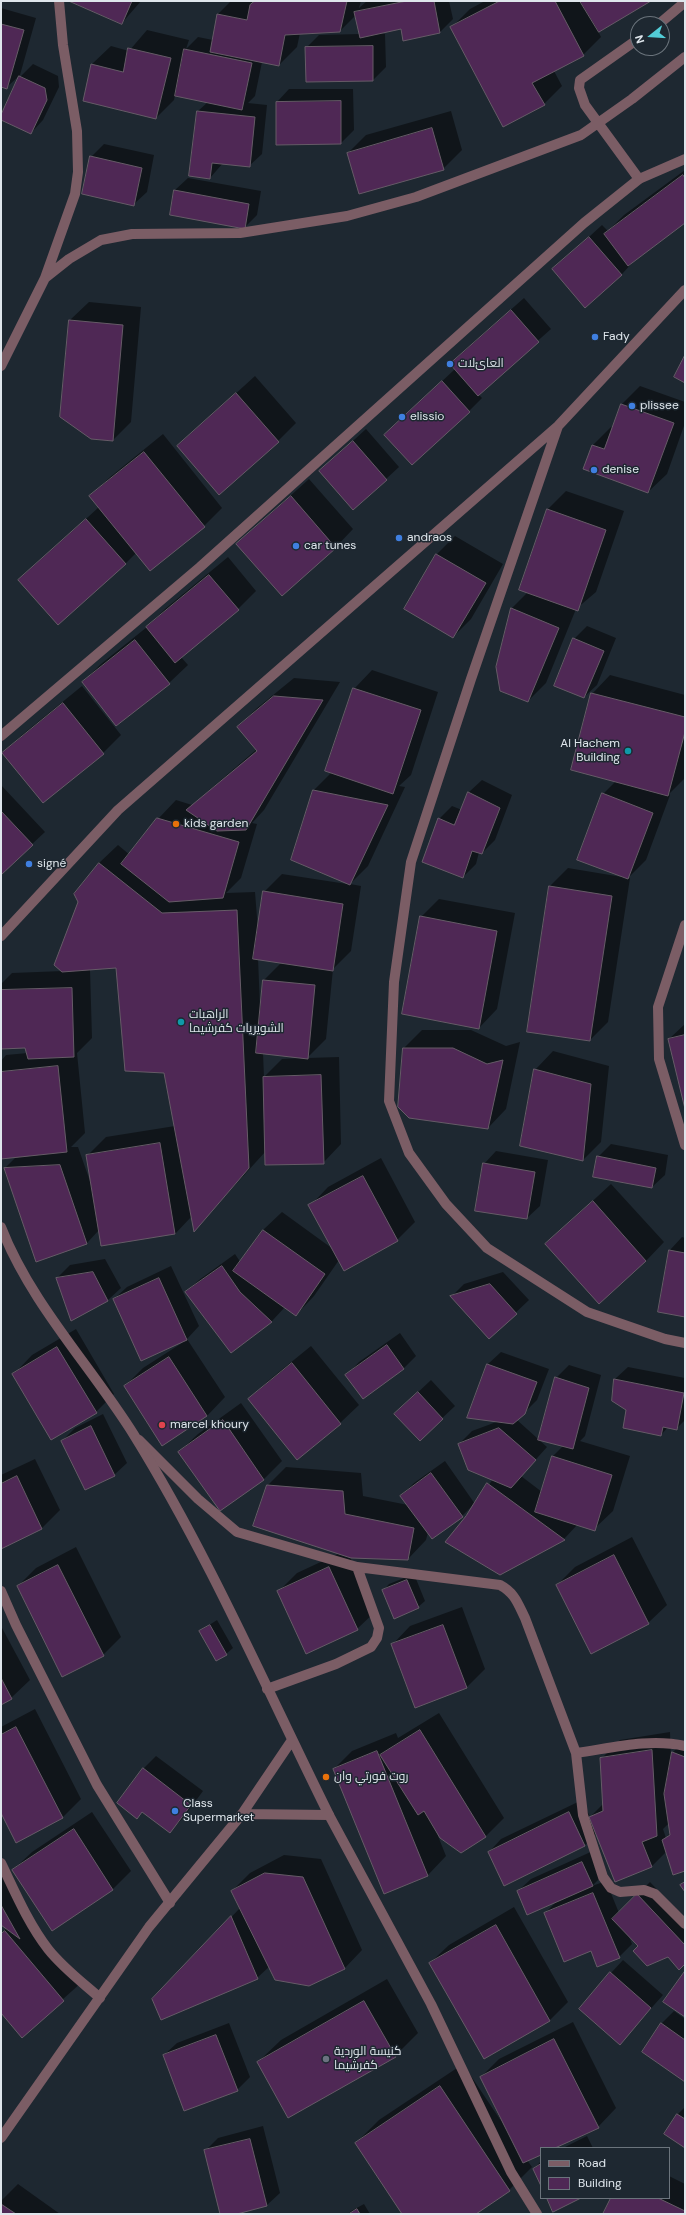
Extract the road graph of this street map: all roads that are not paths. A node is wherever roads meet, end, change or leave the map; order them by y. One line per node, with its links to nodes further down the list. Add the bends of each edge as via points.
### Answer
1 (59, 1): 8 (street, via 63,45 77,131 78,172 70,213)
2 (685, 2): 3 (street)
3 (668, 16)
4 (630, 45): 7 (street, via 580,80 579,88 585,105)
5 (685, 57): 8 (street, via 581,135 416,196 347,216 240,233 132,234 101,240 69,259)
6 (685, 159): 7 (street)
7 (639, 179): 12 (street, via 584,223 467,326 200,567)
8 (45, 278): 10 (street)
9 (685, 290): 11 (street)
10 (1, 366)
11 (558, 426): 14 (street, via 118,810); 18 (street, via 478,657 411,862 394,982 389,1101 409,1153 446,1204 487,1248 587,1312 664,1339)
12 (1, 736)
13 (685, 925): 15 (street, via 658,1007 659,1059)
14 (1, 936)
15 (685, 1145)
16 (1, 1227): 17 (street)
17 (4, 1242): 19 (street, via 22,1273)
18 (685, 1343)
19 (134, 1435): 20 (street, via 198,1499 237,1532); 22 (street, via 206,1561)
20 (357, 1567): 22 (street, via 379,1628 372,1646 336,1664); 25 (street, via 500,1586 509,1590 516,1598 525,1618)
21 (1, 1591): 29 (street, via 23,1640 97,1785)
22 (267, 1689): 23 (street)
23 (292, 1740): 26 (street); 27 (street)
24 (685, 1746): 25 (street, via 667,1742 644,1743)
25 (576, 1753): 30 (street, via 583,1815 603,1877 611,1888 620,1892 644,1890 655,1894)
26 (242, 1814): 27 (street); 29 (street)
27 (329, 1815): 33 (street, via 431,2004 511,2172)
28 (1, 1863): 31 (street, via 27,1918 48,1949)
29 (170, 1903): 31 (street, via 149,1927)
30 (685, 1924)
31 (100, 1998): 32 (street)
32 (1, 2138)
33 (537, 2214)

